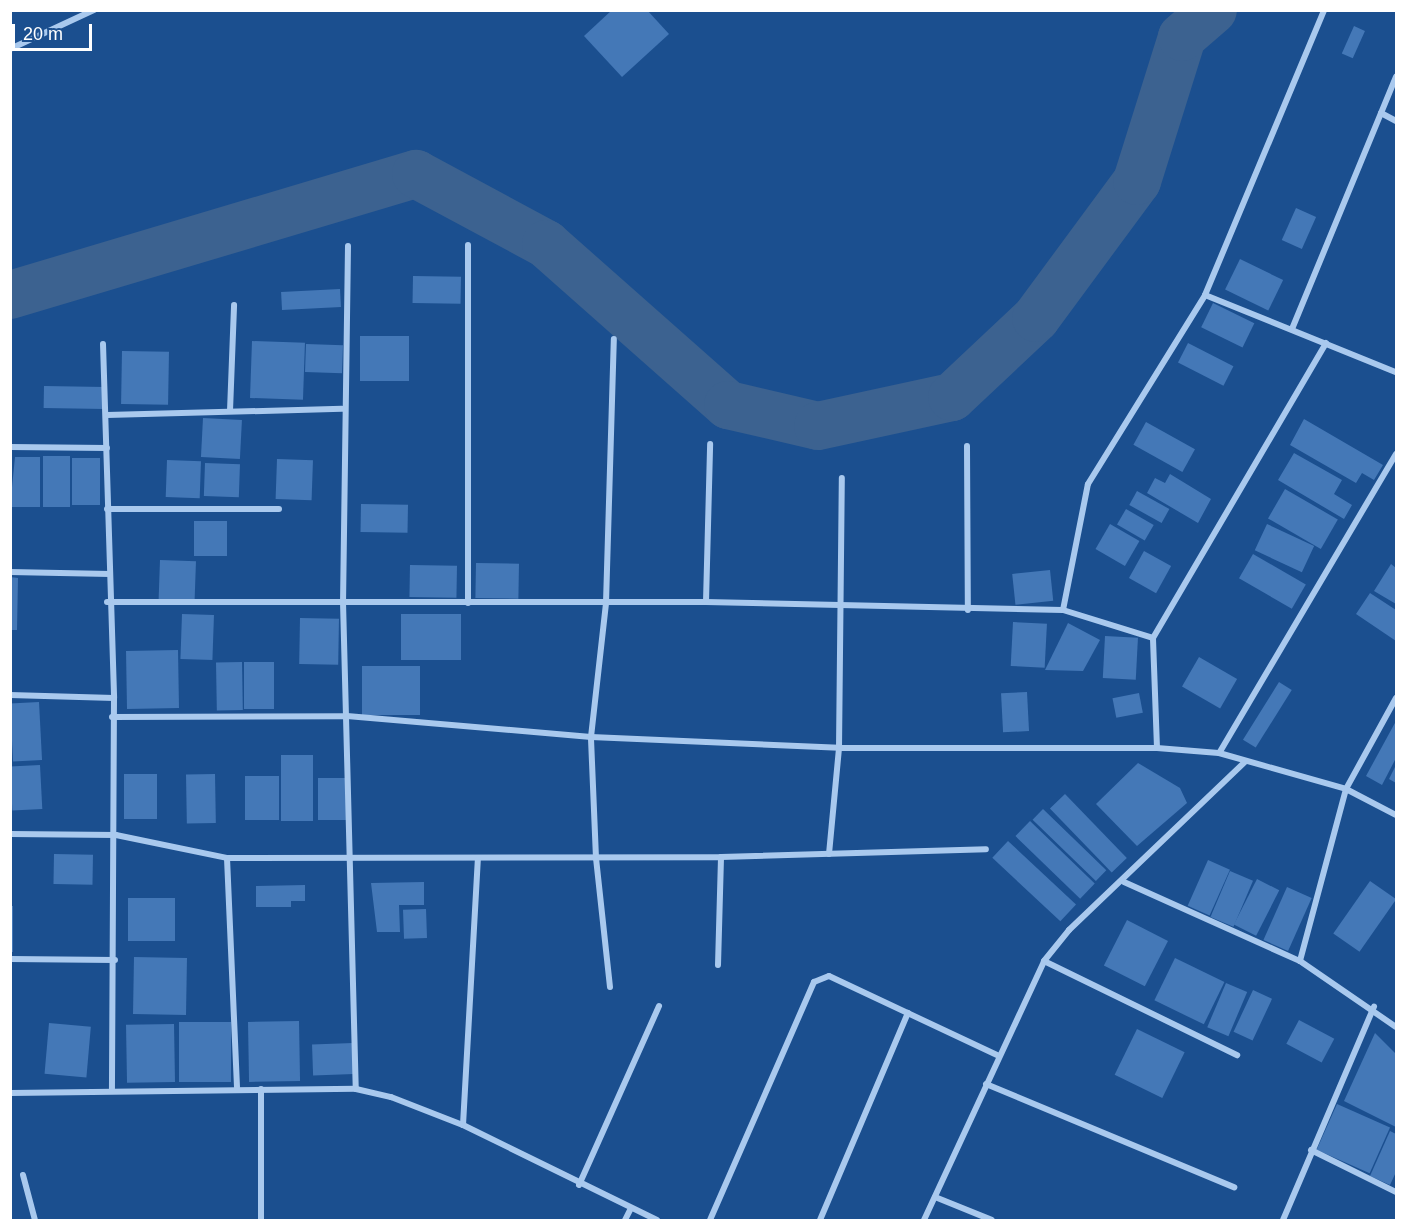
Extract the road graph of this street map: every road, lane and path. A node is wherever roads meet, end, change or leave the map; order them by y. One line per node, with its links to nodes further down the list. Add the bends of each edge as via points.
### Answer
1 (94, 10): 3 (street)
2 (1324, 10): 9 (street)
3 (10, 49)
4 (1396, 76): 5 (street)
5 (1381, 113): 6 (street); 11 (street)
6 (1396, 120)
7 (468, 244): 32 (street)
8 (348, 246): 16 (street)
9 (1206, 294): 11 (street); 36 (street, via 1088,484)
10 (234, 305): 17 (street)
11 (1292, 328): 13 (street)
12 (614, 339): 33 (street)
13 (1326, 343): 15 (street); 37 (street)
14 (103, 344): 18 (street)
15 (1396, 372)
16 (342, 409): 17 (street); 30 (street)
17 (230, 411): 18 (street)
18 (107, 415): 22 (street)
19 (710, 444): 31 (street)
20 (967, 446): 35 (street)
21 (10, 447): 22 (street)
22 (106, 448): 25 (street)
23 (1396, 454): 46 (street)
24 (842, 478): 34 (street)
25 (107, 509): 26 (street); 28 (street)
26 (279, 509)
27 (10, 572): 28 (street)
28 (110, 574): 29 (street)
29 (107, 602): 30 (street); 39 (street)
30 (343, 602): 32 (street); 41 (street)
31 (706, 602): 33 (street); 34 (street)
32 (468, 603): 33 (street)
33 (606, 603): 43 (street)
34 (841, 608): 35 (street); 44 (street)
35 (968, 610): 36 (street)
36 (1063, 610): 37 (street)
37 (1154, 638): 45 (street)
38 (10, 695): 39 (street)
39 (114, 698): 42 (street)
40 (1396, 698): 48 (street)
41 (347, 716): 42 (street); 43 (street); 57 (street)
42 (112, 717): 51 (street)
43 (591, 737): 44 (street); 56 (street)
44 (839, 748): 45 (street); 53 (street)
45 (1157, 748): 46 (street)
46 (1219, 753): 47 (street)
47 (1245, 762): 48 (street); 59 (street)
48 (1346, 789): 49 (street); 63 (street)
49 (1396, 815)
50 (10, 834): 51 (street)
51 (116, 835): 55 (street); 61 (street)
52 (987, 849): 53 (street)
53 (829, 854): 54 (street)
54 (721, 857): 56 (street); 64 (street)
55 (227, 858): 57 (street); 73 (street)
56 (596, 858): 58 (street); 65 (street)
57 (354, 860): 58 (street); 76 (street)
58 (478, 860): 78 (street)
59 (1125, 882): 62 (street, via 1069,930); 63 (street)
60 (10, 959): 61 (street)
61 (115, 960): 74 (street)
62 (1044, 961): 70 (street); 71 (street)
63 (1300, 962): 67 (street)
64 (718, 965)
65 (610, 987)
66 (659, 1006): 81 (street)
67 (1374, 1007): 69 (street); 79 (street)
68 (908, 1013): 71 (street); 90 (street, via 829,976 813,982); 91 (street)
69 (1396, 1027)
70 (1237, 1055)
71 (999, 1056): 72 (street)
72 (986, 1084): 82 (street); 84 (street)
73 (237, 1087): 74 (street); 75 (street)
74 (112, 1089): 77 (street)
75 (261, 1089): 76 (street); 87 (street)
76 (356, 1089): 78 (street, via 391,1097)
77 (10, 1093)
78 (463, 1125): 81 (street)
79 (1311, 1150): 83 (street); 94 (street)
80 (23, 1175): 86 (street)
81 (579, 1185): 85 (street)
82 (1234, 1186)
83 (1396, 1192)
84 (934, 1197): 92 (street); 93 (street)
85 (630, 1210): 88 (street); 89 (street)
86 (35, 1221)
87 (261, 1221)
88 (625, 1221)
89 (657, 1221)
90 (710, 1221)
91 (820, 1221)
92 (924, 1221)
93 (992, 1221)
94 (1283, 1221)

